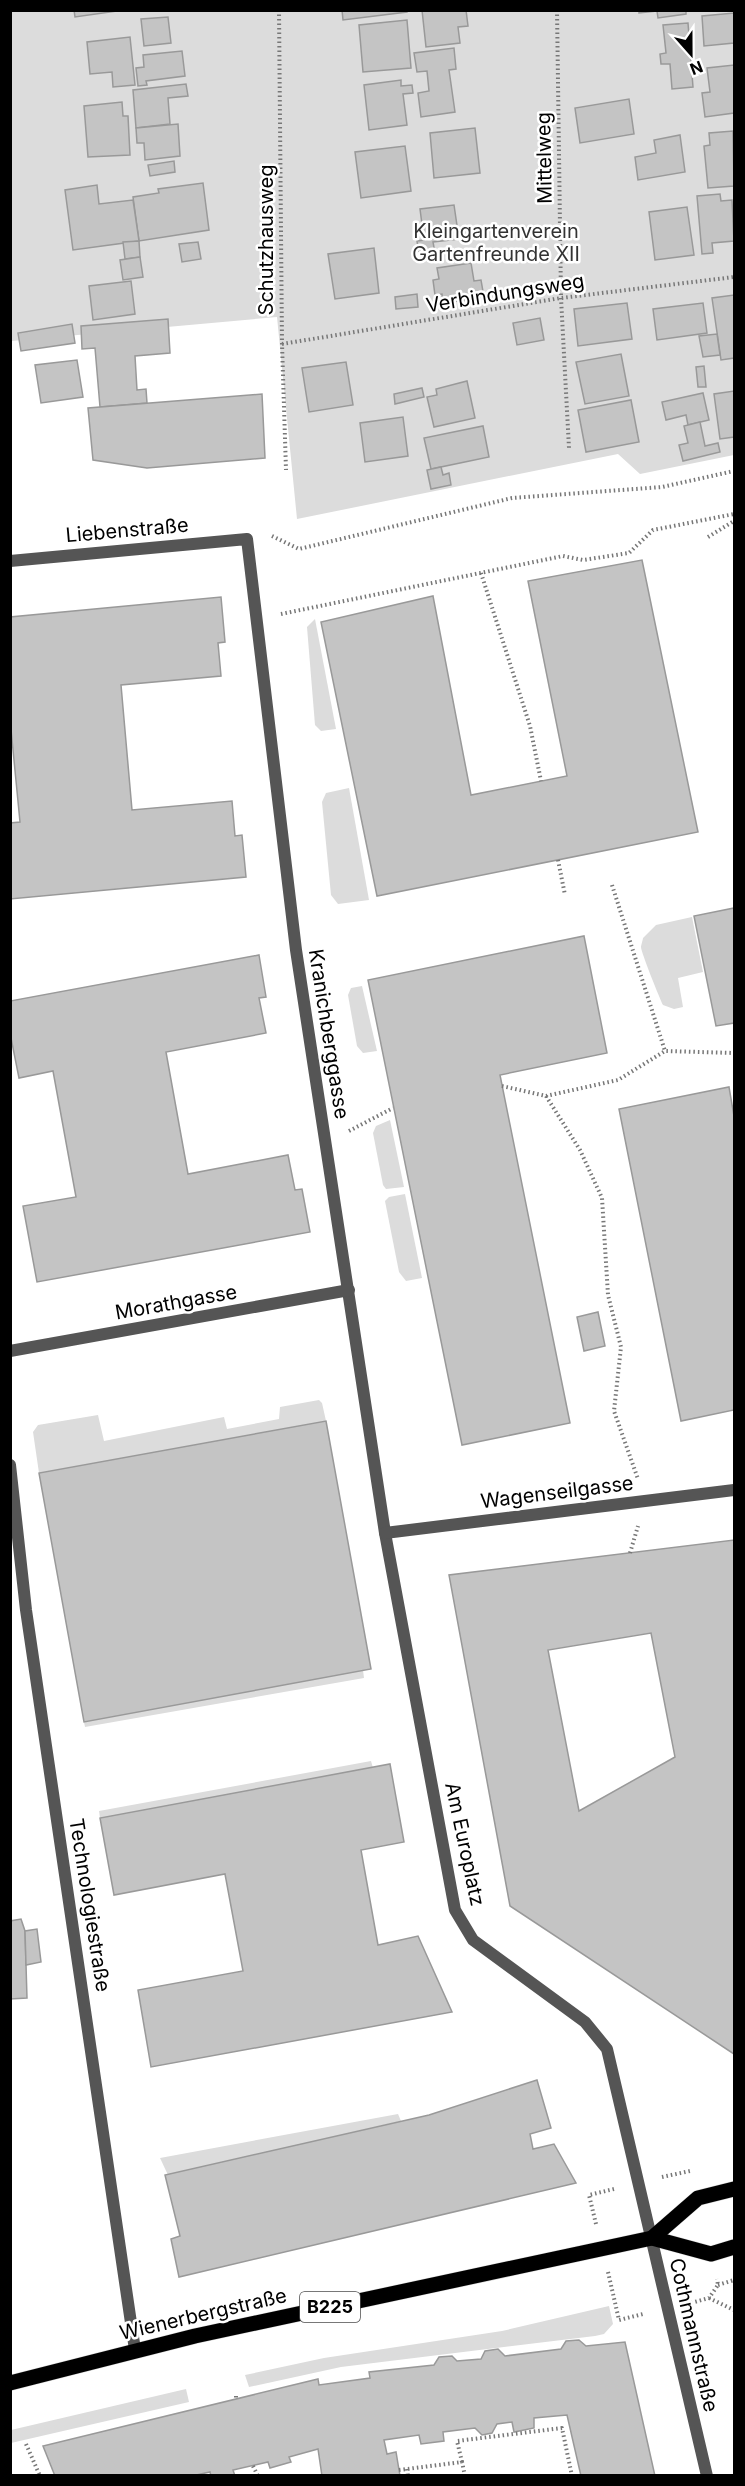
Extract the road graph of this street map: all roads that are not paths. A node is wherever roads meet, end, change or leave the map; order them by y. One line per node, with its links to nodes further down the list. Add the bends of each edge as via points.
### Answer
1 (247, 539): 2 (street, Liebenstraße); 3 (street, Kranichberggasse, via 296,950)
2 (10, 561)
3 (349, 1290): 4 (street, Morathgasse); 7 (street, Kranichberggasse)
4 (10, 1351)
5 (10, 1465): 11 (street, Technologiestraße, via 26,1610)
6 (735, 1490): 7 (street, Wagenseilgasse)
7 (385, 1533): 9 (street, Am Europlatz, via 455,1910 473,1940 585,2022 607,2049)
8 (735, 2189): 9 (main road, Wienerbergstraße / B225, via 698,2198)
9 (652, 2238): 10 (main road, Wienerbergstraße / B225, via 711,2254); 11 (main road, Wienerbergstraße / B225); 13 (street, Cothmannstraße)
10 (735, 2247)
11 (135, 2350): 12 (main road, Wienerbergstraße / B225)
12 (10, 2383)
13 (707, 2475)

